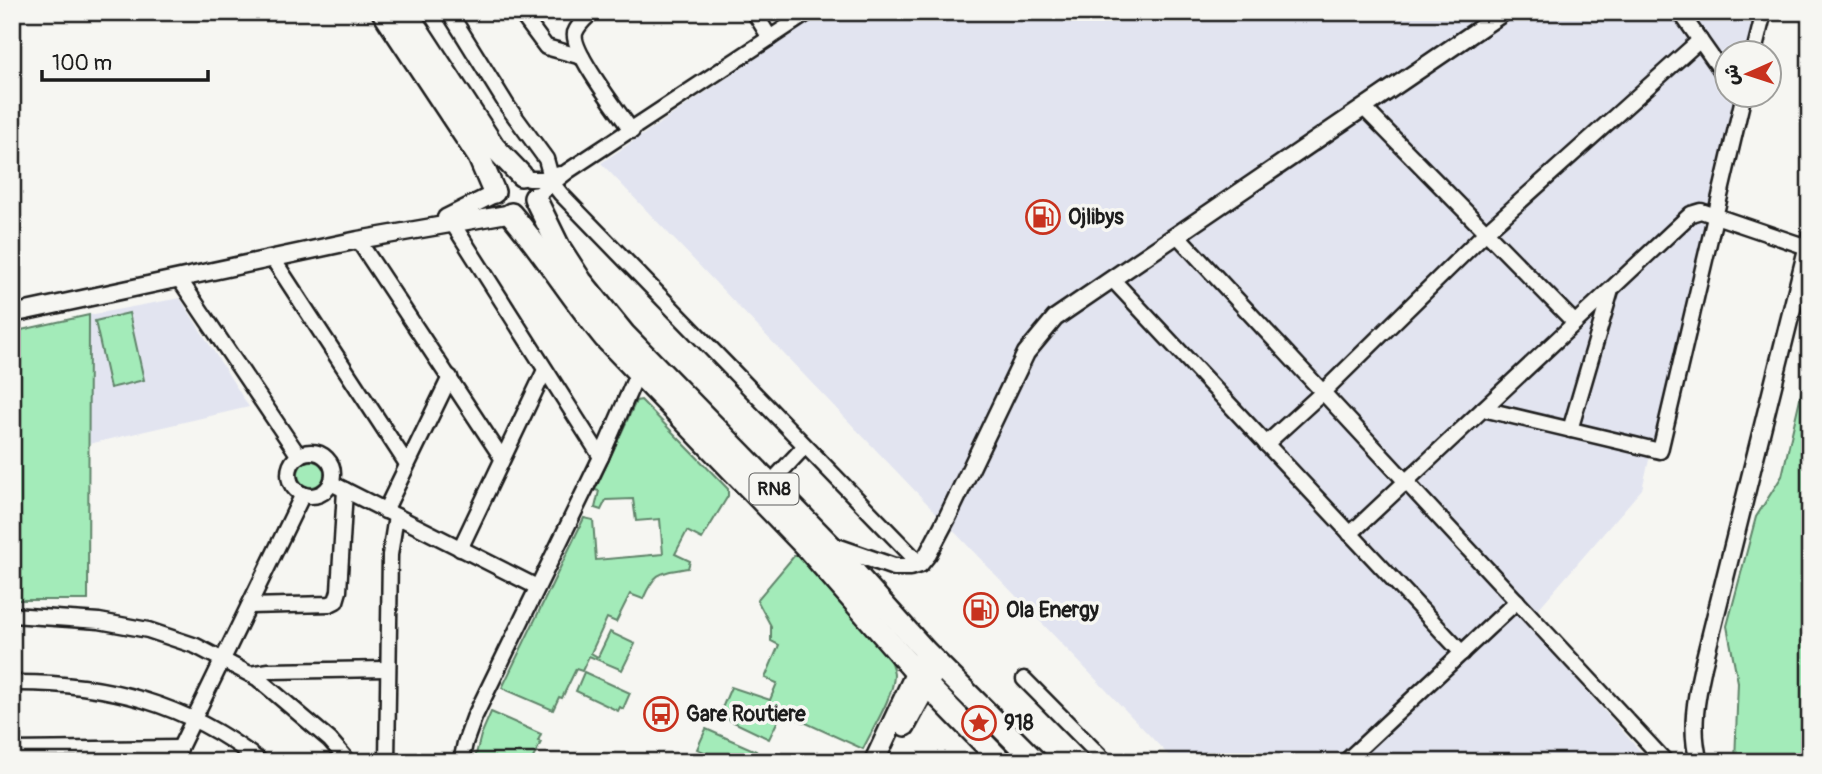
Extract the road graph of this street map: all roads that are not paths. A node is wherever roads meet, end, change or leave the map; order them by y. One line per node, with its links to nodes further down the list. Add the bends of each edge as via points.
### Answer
1 (383, 12): 19 (main road, RN8)
2 (406, 12): 19 (main road, RN8)
3 (449, 12): 20 (street, via 545,159)
4 (592, 12): 14 (street, via 575,36)
5 (754, 12): 11 (street)
6 (809, 12): 11 (street)
7 (1680, 12): 13 (street)
8 (1764, 12): 12 (street)
9 (1498, 14): 16 (street)
10 (526, 15): 14 (street, via 546,47)
11 (770, 38): 18 (street)
12 (1758, 38)
13 (1700, 40): 15 (street); 27 (street)
14 (582, 57): 18 (street)
15 (1714, 61)
16 (1364, 108): 27 (street); 29 (street)
17 (1740, 108): 24 (street)
18 (632, 131): 20 (street)
19 (487, 152): 21 (main road, RN8); 22 (main road, RN8)
20 (553, 181): 21 (street); 45 (street, via 613,250)
21 (530, 187): 22 (main road, via 511,174 496,185); 23 (main road, via 527,211); 28 (main road, RN8)
22 (494, 193): 23 (main road, RN8, via 497,204); 26 (street)
23 (509, 214): 25 (street); 28 (main road, RN8)
24 (1716, 215): 31 (street); 35 (street, via 1691,214); 43 (street, via 1660,451)
25 (453, 224): 26 (street); 38 (street)
26 (417, 229): 30 (street)
27 (1485, 233): 37 (street); 41 (street)
28 (541, 235): 39 (main road, RN8, via 583,312); 52 (main road, RN8)
29 (1177, 235): 34 (street); 41 (street)
30 (358, 240): 32 (street); 40 (street)
31 (1809, 242): 85 (street, via 1703,666 1694,737)
32 (273, 259): 33 (street); 49 (street)
33 (180, 279): 36 (street); 46 (street)
34 (1112, 279): 44 (street); 58 (street, via 1055,318 1026,353 943,527)
35 (1612, 288): 37 (street); 43 (street)
36 (12, 314)
37 (1575, 323): 42 (street)
38 (545, 370): 47 (street); 48 (street)
39 (638, 372): 47 (street); 52 (main road, RN8)
40 (450, 377): 48 (street); 49 (street)
41 (1323, 392): 44 (street); 50 (street)
42 (1483, 409): 43 (street); 50 (street)
43 (1570, 430)
44 (1266, 443): 55 (street)
45 (805, 446): 52 (street); 58 (street)
46 (299, 456): 51 (street, via 312,452 325,457); 53 (street, via 289,473 293,486)
47 (601, 457): 59 (street)
48 (502, 458): 57 (street)
49 (407, 464): 54 (street)
50 (1406, 481): 55 (street); 60 (street)
51 (338, 486): 53 (street, via 316,495); 54 (street); 61 (street, via 340,591 336,601)
52 (764, 491): 56 (main road, RN8)
53 (303, 494): 61 (street)
54 (390, 513): 57 (street); 66 (street)
55 (1350, 534): 63 (street)
56 (820, 548): 58 (street, via 894,567); 64 (main road, RN8); 68 (main road, RN8)
57 (460, 549): 59 (street)
58 (920, 564)
59 (537, 587): 77 (street, via 474,718)
60 (1517, 601): 63 (street); 84 (street)
61 (249, 606): 65 (street)
62 (12, 615): 65 (street, via 99,621 148,630)
63 (1462, 653): 83 (street)
64 (932, 659): 68 (main road); 81 (main road, RN8)
65 (222, 660): 67 (street); 71 (street)
66 (387, 669): 67 (street); 76 (street)
67 (250, 674): 75 (street, via 330,740)
68 (921, 679): 78 (main road); 79 (main road); 80 (main road, RN8)
69 (1024, 679): 82 (street)
70 (12, 683): 71 (street, via 96,688)
71 (195, 718): 73 (street); 74 (street)
72 (12, 750): 73 (street)
73 (176, 755)
74 (261, 762)
75 (349, 762)
76 (387, 762)
77 (461, 762)
78 (874, 762)
79 (888, 762)
80 (1002, 762)
81 (1036, 762)
82 (1106, 762)
83 (1345, 762)
84 (1666, 762)
85 (1699, 762)

